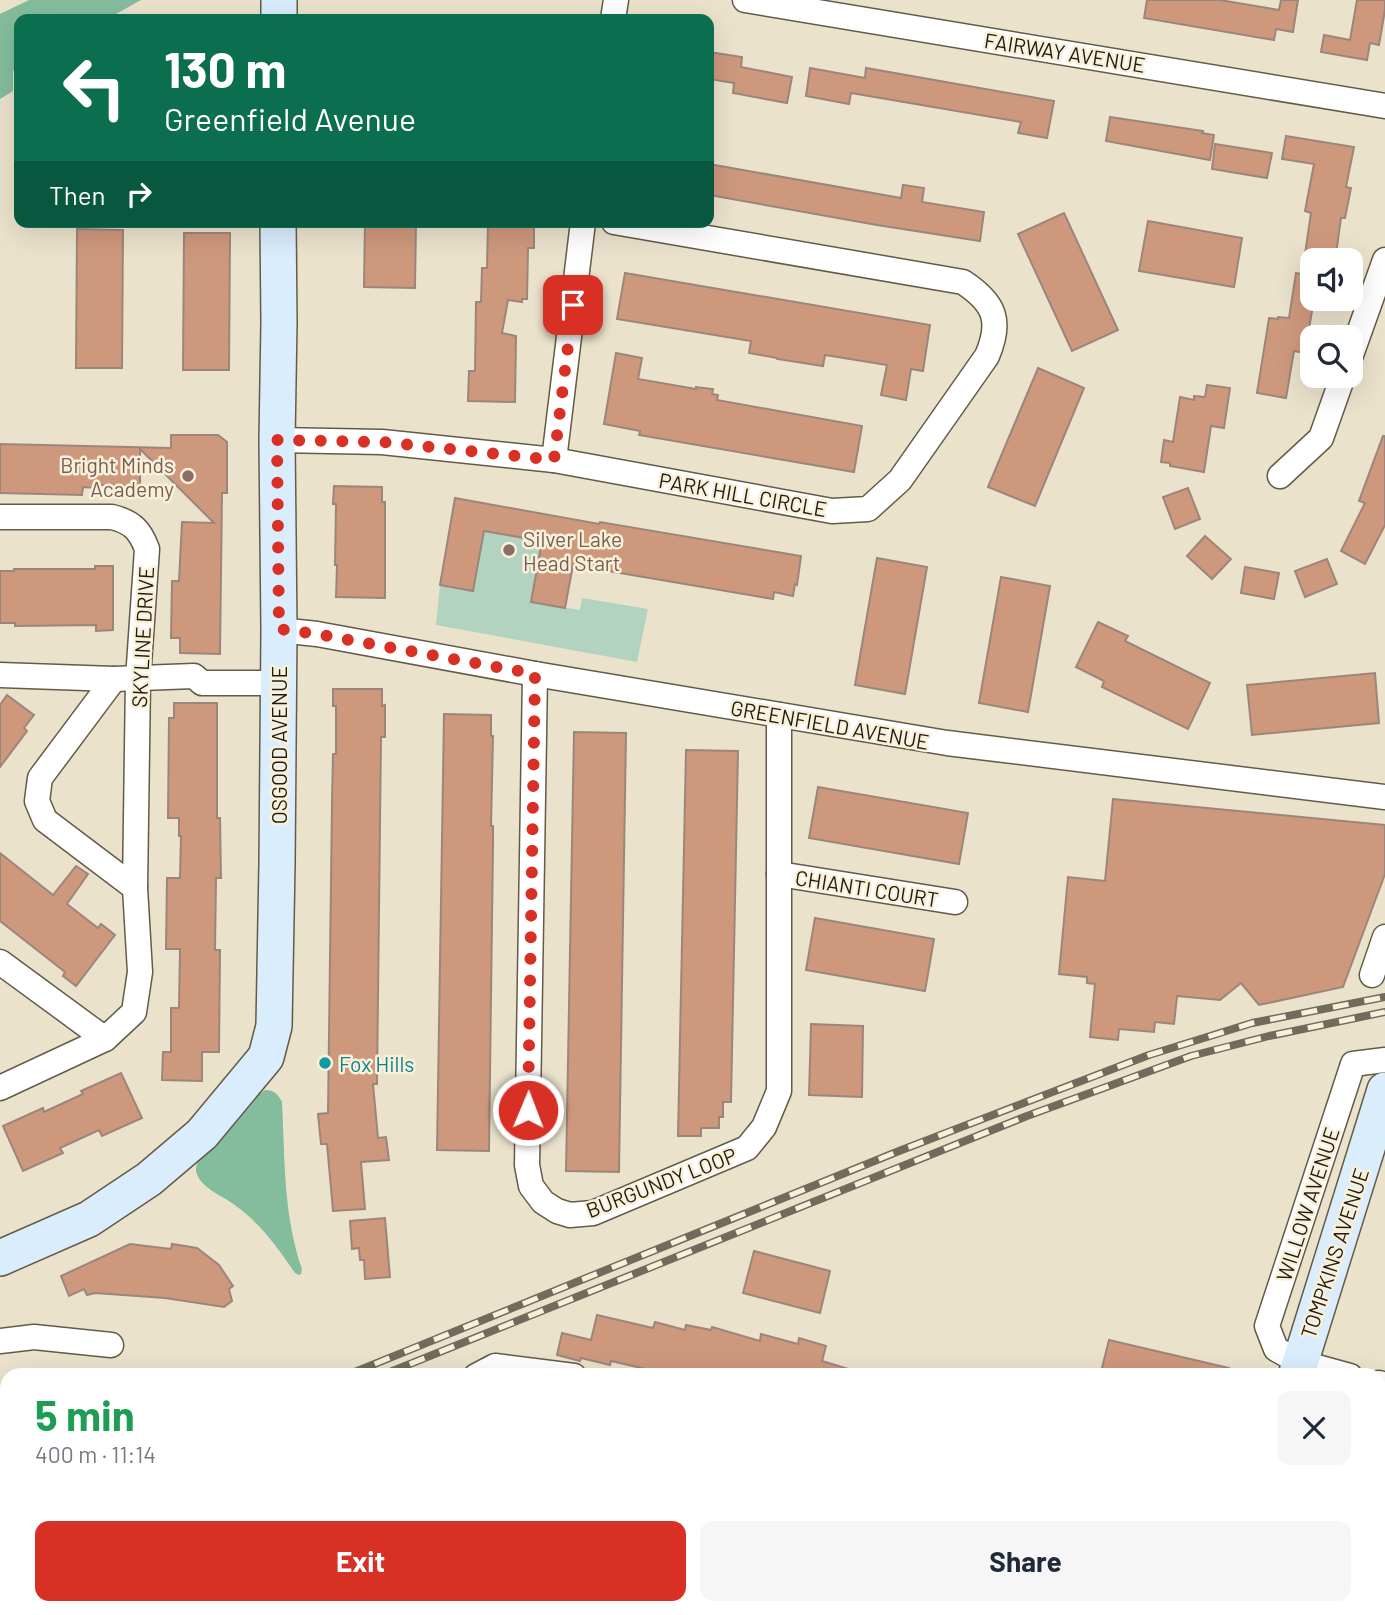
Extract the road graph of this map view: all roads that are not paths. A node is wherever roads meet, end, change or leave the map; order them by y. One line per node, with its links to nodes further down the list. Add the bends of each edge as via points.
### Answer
1 (745, 0): 2 (street, FAIRWAY AVENUE)
2 (1385, 106)
3 (278, 228): 9 (street, OSGOOD AVENUE)
4 (582, 228): 10 (street)
5 (649, 228): 10 (street, PARK HILL CIRCLE, via 964,282 991,310 994,340 900,480 868,509 832,511)
6 (1385, 260): 7 (street)
7 (1362, 325)
8 (1339, 388): 11 (street, via 1321,438)
9 (277, 440): 10 (street, PARK HILL CIRCLE, via 382,442); 13 (street, OSGOOD AVENUE)
10 (554, 460)
11 (1280, 476)
12 (0, 517): 17 (street, SKYLINE DRIVE, via 112,517 135,527 143,537 147,549)
13 (279, 629): 14 (street, OSGOOD AVENUE); 15 (street, GREENFIELD AVENUE)
14 (278, 674): 17 (street, via 203,666 194,676); 30 (street, OSGOOD AVENUE, via 274,1026 266,1057 202,1134 149,1179 89,1219)
15 (535, 674): 18 (street, GREENFIELD AVENUE); 20 (street, BURGUNDY LOOP, via 527,1165 531,1186 557,1211 593,1213 747,1148 764,1127 779,1091)
16 (0, 676): 17 (street)
17 (126, 679): 21 (street, SKYLINE DRIVE); 21 (street, SKYLINE DRIVE, via 40,778 37,801 45,820)
18 (779, 715): 19 (street, GREENFIELD AVENUE, via 947,743); 20 (street, BURGUNDY LOOP)
19 (1385, 797)
20 (779, 874): 22 (street, CHIANTI COURT)
21 (135, 888): 26 (street, SKYLINE DRIVE, via 139,972 134,1012)
22 (955, 902)
23 (1385, 937): 25 (street)
24 (0, 962): 26 (street)
25 (1372, 975)
26 (105, 1039): 28 (street, SKYLINE DRIVE)
27 (1385, 1060): 35 (street, WILLOW AVENUE, via 1353,1064 1267,1326 1276,1349)
28 (0, 1088)
29 (1385, 1090): 36 (street, TOMPKINS AVENUE)
30 (0, 1258)
31 (0, 1341): 32 (street, via 34,1337)
32 (111, 1345)
33 (491, 1368): 34 (street)
34 (511, 1368)
35 (1296, 1368)
36 (1297, 1368)

